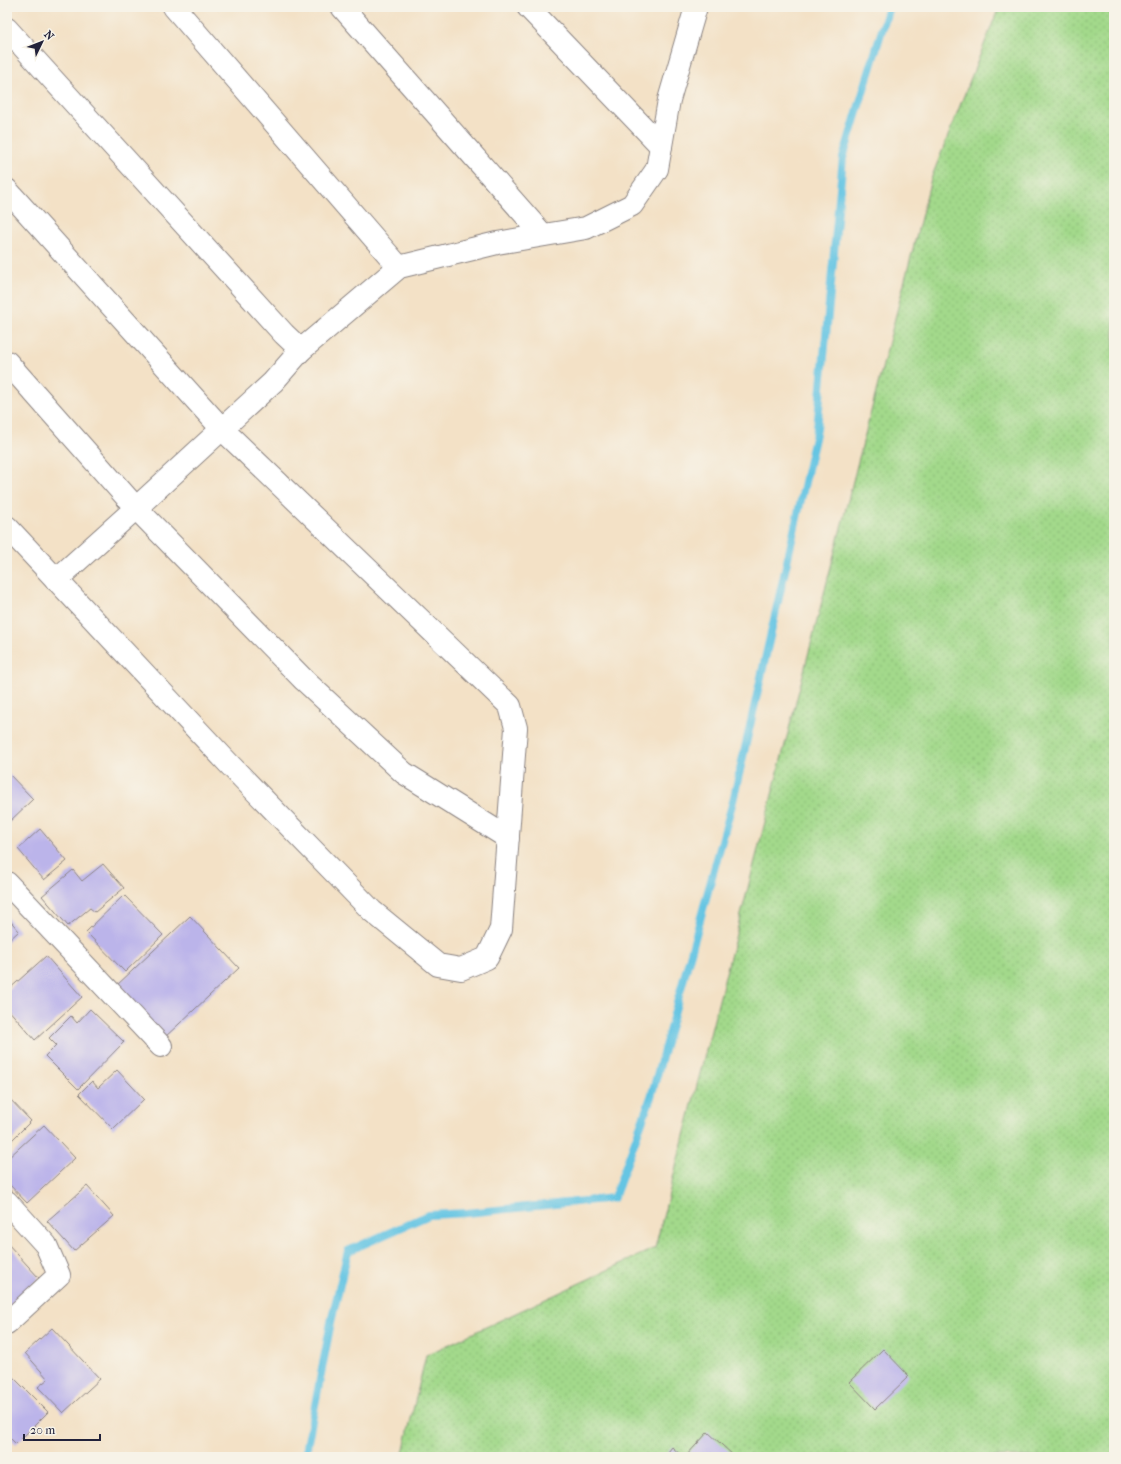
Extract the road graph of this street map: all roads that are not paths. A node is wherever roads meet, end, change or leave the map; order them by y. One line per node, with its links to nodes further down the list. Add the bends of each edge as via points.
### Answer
1 (174, 7): 9 (street)
2 (342, 7): 8 (street)
3 (528, 7): 6 (street)
4 (695, 8): 6 (street, via 669,100)
5 (7, 29): 10 (street)
6 (661, 146): 8 (street, via 657,169 632,205 586,228)
7 (7, 190): 12 (street)
8 (543, 235): 9 (street, via 497,243)
9 (399, 267): 10 (street)
10 (301, 350): 12 (street, via 273,382)
11 (7, 362): 13 (street)
12 (222, 429): 13 (street); 16 (street, via 510,706 516,728)
13 (136, 508): 15 (street); 16 (street, via 304,680 404,773)
14 (7, 526): 15 (street)
15 (56, 580): 16 (street, via 372,911 438,965 461,969 487,958 501,929)
16 (508, 838)
17 (7, 883): 18 (street)
18 (161, 1046)
19 (7, 1202): 20 (street, via 46,1245 59,1275)
20 (7, 1323)

